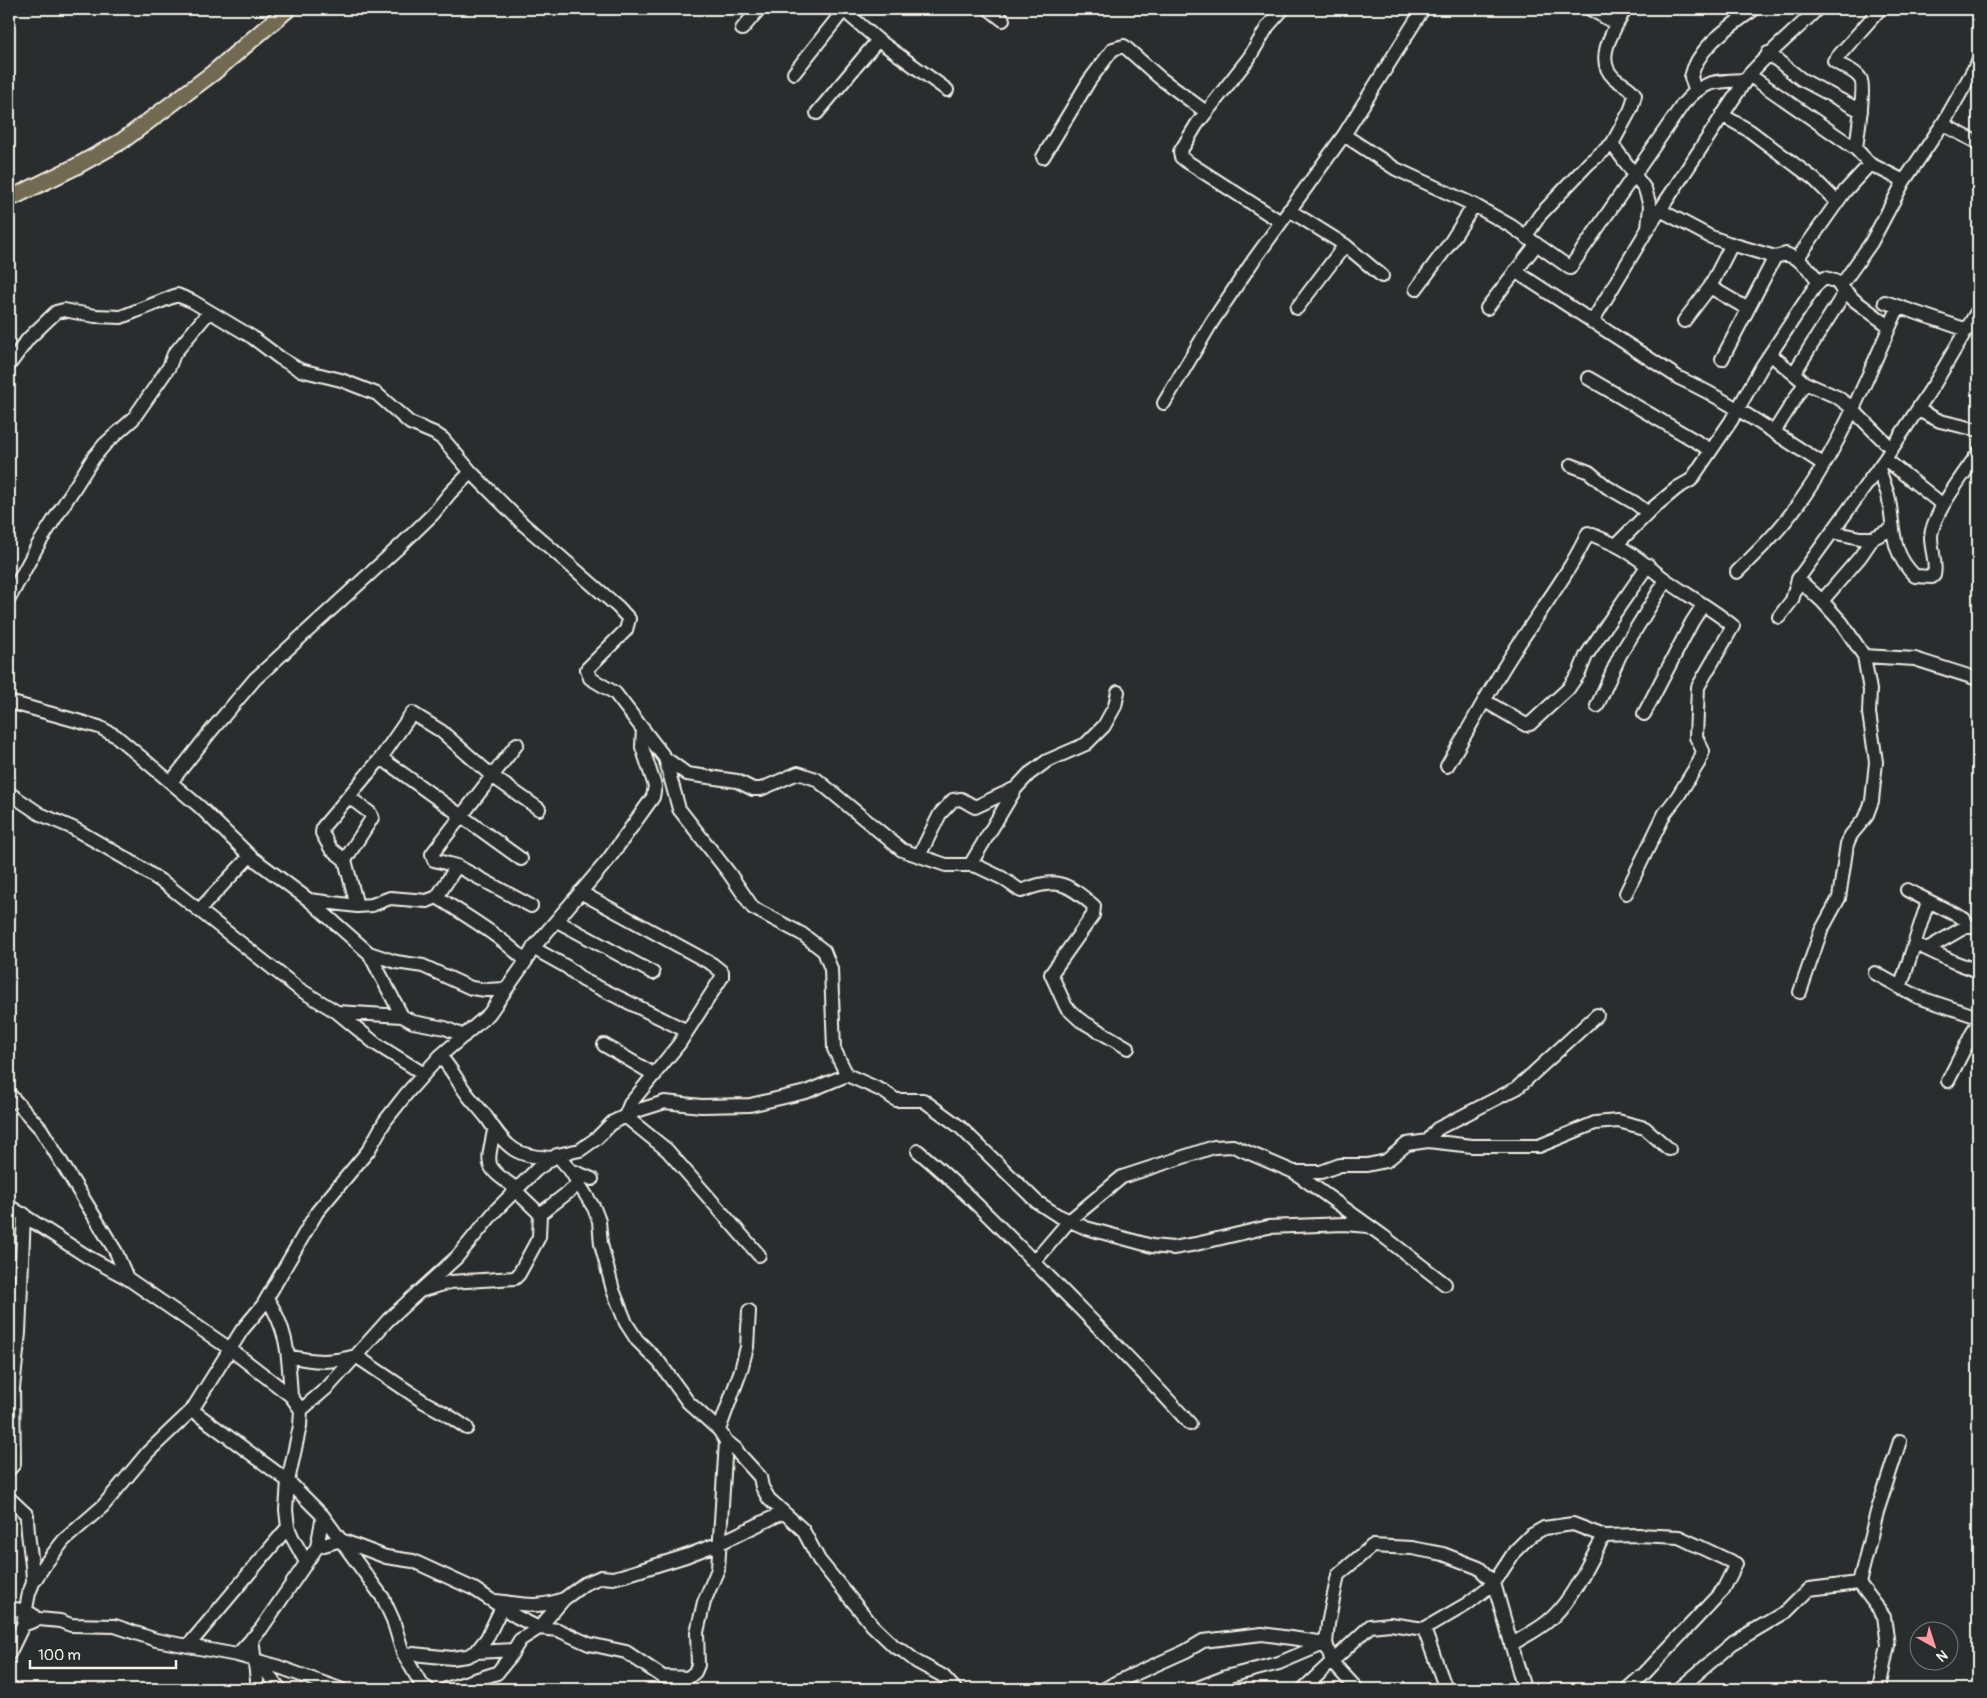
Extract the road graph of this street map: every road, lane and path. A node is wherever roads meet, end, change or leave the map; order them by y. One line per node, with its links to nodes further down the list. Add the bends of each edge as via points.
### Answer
1 (288, 9): 35 (main road, via 213,73 122,141 76,168)
2 (759, 9): 14 (street)
3 (989, 9): 12 (street)
4 (1282, 9): 23 (street)
5 (1423, 9): 27 (street)
6 (1590, 9): 13 (street)
7 (1625, 9): 13 (street)
8 (1754, 9): 21 (street, via 1700,56 1691,78)
9 (1880, 9): 22 (street, via 1834,61 1861,79)
10 (843, 10): 15 (street); 18 (street)
11 (1809, 11): 16 (street, via 1794,32)
12 (1003, 20)
13 (1617, 24): 29 (street, via 1609,41 1605,59 1607,68 1635,95)
14 (742, 29)
15 (878, 40): 20 (street); 24 (street)
16 (1768, 53): 19 (street); 22 (street, via 1801,79)
17 (1978, 62): 26 (street)
18 (794, 73)
19 (1747, 78): 21 (street, via 1710,82); 25 (street); 30 (street)
20 (947, 90)
21 (1695, 90): 33 (street)
22 (1861, 111): 30 (street)
23 (1206, 112): 31 (street, via 1124,46 1113,49 1089,81); 40 (street, via 1185,141 1181,157)
24 (817, 113)
25 (1722, 115): 36 (street, via 1750,131 1814,180); 39 (street)
26 (1944, 122): 28 (street, via 1948,127); 34 (street)
27 (1344, 135): 37 (street, via 1396,169); 38 (street)
28 (1976, 138)
29 (1612, 144): 33 (street); 42 (street, via 1588,163 1540,215)
30 (1856, 149): 32 (street)
31 (1044, 157)
32 (1870, 164): 34 (street); 36 (street)
33 (1635, 175): 41 (street, via 1648,196); 45 (street, via 1570,268)
34 (1904, 181): 53 (street)
35 (9, 199)
36 (1837, 202): 47 (street)
37 (1474, 205): 42 (street); 52 (street)
38 (1289, 210): 40 (street); 44 (street)
39 (1660, 210): 41 (street); 43 (street, via 1711,237)
40 (1281, 222): 71 (street, via 1212,322)
41 (1648, 230): 62 (street)
42 (1526, 236): 45 (street)
43 (1732, 244): 46 (street); 51 (street)
44 (1344, 245): 49 (street); 55 (street)
45 (1536, 245): 48 (street)
46 (1775, 257): 47 (street, via 1786,254); 58 (street)
47 (1797, 259): 50 (street)
48 (1515, 271): 56 (street); 62 (street)
49 (1382, 276)
50 (1819, 282): 53 (street, via 1828,278); 65 (street)
51 (1710, 288): 58 (street); 61 (street)
52 (1416, 289)
53 (1843, 289): 63 (street); 68 (street)
54 (1885, 302): 57 (street)
55 (1297, 308)
56 (1487, 308)
57 (1898, 308): 63 (street); 64 (street)
58 (1748, 309): 66 (street)
59 (1978, 310): 64 (street)
60 (209, 312): 67 (street, via 177,295 121,317 64,310 56,312); 82 (street, via 300,370 341,380 377,394 410,423 444,439); 93 (street, via 174,354 169,367 133,419 94,457)
61 (1684, 321)
62 (1592, 322): 72 (street, via 1679,378)
63 (1889, 326): 73 (street)
64 (1967, 330): 74 (street)
65 (1770, 354): 68 (street); 72 (street)
66 (1722, 359)
67 (9, 365)
68 (1794, 373): 70 (street)
69 (1588, 378): 77 (street)
70 (1805, 383): 73 (street, via 1837,397); 76 (street)
71 (1164, 403)
72 (1738, 409): 76 (street); 77 (street)
73 (1854, 410): 79 (street); 80 (street)
74 (1918, 410): 75 (street, via 1940,422); 79 (street)
75 (1978, 430)
76 (1774, 432): 80 (street)
77 (1711, 450): 84 (street, via 1691,480)
78 (1978, 453): 83 (street)
79 (1885, 459): 83 (street); 85 (street); 86 (street)
80 (1823, 464): 90 (street, via 1782,525)
81 (1571, 465): 84 (street, via 1589,472)
82 (471, 472): 104 (street, via 523,524 629,619 626,630 587,669 590,678 615,693); 110 (street, via 400,546 255,680)
83 (1943, 506): 85 (street, via 1931,535 1935,570 1932,578 1915,576 1906,568 1896,550)
84 (1648, 513): 88 (street)
85 (1892, 529): 87 (street)
86 (1832, 532): 87 (street); 91 (street)
87 (1873, 538): 94 (street)
88 (1616, 545): 89 (street); 100 (street, via 1588,533 1576,559 1512,654)
89 (1648, 565): 92 (street); 100 (street, via 1586,656 1568,689 1530,724 1526,725)
90 (1737, 572)
91 (1798, 579): 94 (street); 96 (street, via 1792,600)
92 (1666, 580): 95 (street); 102 (street, via 1620,655)
93 (9, 599)
94 (1822, 601): 97 (street, via 1842,623)
95 (1703, 605): 103 (street); 124 (street, via 1733,626 1698,687 1696,737 1703,750 1699,762 1665,812)
96 (1779, 617)
97 (1864, 656): 98 (street, via 1915,659); 142 (street, via 1876,762 1872,801 1866,817 1847,844 1840,898 1821,931)
98 (1978, 679)
99 (1118, 692): 111 (street, via 1115,706 1095,736 1086,744 1047,761)
100 (1485, 701): 108 (street)
101 (9, 702): 110 (street, via 99,727 116,736)
102 (1597, 706)
103 (1644, 714)
104 (643, 728): 107 (street); 123 (street, via 642,747 655,786 653,797 608,860)
105 (517, 744): 109 (street)
106 (381, 758): 109 (street, via 412,712); 113 (street); 115 (street)
107 (665, 758): 117 (street, via 687,774 737,781 753,789 762,789 798,773 816,779 891,842); 155 (street, via 678,809 753,908 802,934 824,951 831,969 834,1049)
108 (1447, 766)
109 (492, 776): 114 (street); 115 (street)
110 (171, 782): 116 (street)
111 (1016, 788): 117 (street, via 975,807 961,799 952,800 940,814); 120 (street)
112 (9, 793): 130 (street, via 40,814 73,828 130,861)
113 (349, 797): 119 (street, via 372,818); 119 (street, via 323,827 322,833 331,849)
114 (539, 809)
115 (461, 815): 118 (street); 121 (street, via 432,854 434,860)
116 (250, 856): 126 (street); 130 (street)
117 (919, 856): 120 (street, via 946,865)
118 (521, 859)
119 (345, 860): 128 (street)
120 (970, 864): 151 (street, via 1002,878 1021,891 1057,882 1077,891 1094,906 1094,915 1051,974 1066,1007 1080,1020)
121 (457, 866): 125 (street); 129 (street)
122 (1906, 890): 127 (street)
123 (580, 892): 131 (street); 148 (street, via 722,972)
124 (1626, 893)
125 (436, 897): 128 (street, via 426,901 390,898 372,905); 136 (street, via 507,942)
126 (308, 900): 128 (street); 135 (street)
127 (1928, 902): 132 (street); 133 (street, via 1918,933)
128 (357, 906)
129 (530, 906)
130 (199, 910): 143 (street, via 300,989)
131 (557, 920): 134 (street); 138 (street)
132 (1973, 926): 133 (street)
133 (1922, 947): 137 (street); 140 (street)
134 (533, 948): 136 (street); 148 (street, via 591,984)
135 (369, 953): 141 (street, via 423,966 471,988); 145 (street)
136 (526, 961): 141 (street)
137 (1978, 971)
138 (653, 973)
139 (1876, 973): 140 (street)
140 (1900, 988): 146 (street)
141 (506, 989): 149 (street, via 489,1014)
142 (1800, 992)
143 (337, 1012): 145 (street); 153 (street, via 376,1044)
144 (1597, 1015): 160 (street, via 1517,1088 1437,1129)
145 (402, 1016): 149 (street)
146 (1978, 1017)
147 (1978, 1022): 156 (street)
148 (686, 1031): 154 (street)
149 (464, 1036): 152 (street)
150 (604, 1045): 154 (street)
151 (1128, 1048)
152 (440, 1056): 153 (street); 159 (street, via 454,1071)
153 (424, 1074): 180 (street, via 317,1212)
154 (654, 1075): 158 (street, via 630,1104)
155 (847, 1075): 158 (street, via 806,1092 750,1105 701,1106 665,1102); 173 (street, via 896,1100 923,1100 960,1127 1037,1202)
156 (1948, 1081)
157 (9, 1094): 177 (street, via 41,1129 116,1252)
158 (625, 1116): 165 (street, via 580,1150); 175 (street, via 667,1150)
159 (494, 1131): 161 (street); 162 (street)
160 (1428, 1141): 163 (street, via 1472,1146 1538,1146 1595,1123 1618,1121 1645,1128); 167 (street, via 1407,1144 1386,1161 1367,1166 1340,1165 1321,1172)
161 (506, 1144): 162 (street); 166 (street)
162 (491, 1145): 169 (street, via 489,1166)
163 (1669, 1149)
164 (918, 1151): 176 (street)
165 (555, 1157): 166 (street); 168 (street, via 570,1170 592,1179)
166 (537, 1164): 169 (street)
167 (1294, 1172): 173 (street, via 1233,1146 1214,1147 1122,1177); 174 (street)
168 (578, 1182): 172 (street); 190 (street, via 599,1220 606,1265 626,1323 688,1402)
169 (516, 1190): 172 (street); 179 (street)
170 (9, 1206): 171 (street)
171 (24, 1214): 177 (street, via 88,1257); 192 (street, via 19,1333 13,1388 14,1464)
172 (540, 1214): 179 (street, via 539,1237 515,1278 450,1282)
173 (1069, 1221): 174 (street, via 1116,1237 1172,1248 1268,1227); 176 (street)
174 (1368, 1226): 178 (street)
175 (759, 1255)
176 (1034, 1262): 188 (street, via 1152,1380)
177 (128, 1278): 182 (street)
178 (1445, 1284)
179 (422, 1290): 184 (street, via 388,1320)
180 (267, 1298): 182 (street); 183 (street, via 284,1332)
181 (749, 1311): 190 (street, via 747,1347)
182 (230, 1349): 185 (street); 186 (street)
183 (288, 1356): 184 (street, via 312,1362 338,1361); 185 (street)
184 (356, 1356): 187 (street, via 328,1387); 189 (street)
185 (291, 1396): 187 (street)
186 (192, 1410): 193 (street); 203 (street, via 148,1452 103,1506 64,1540)
187 (300, 1410): 193 (street, via 300,1426)
188 (1190, 1424)
189 (468, 1428)
190 (723, 1436): 195 (street, via 760,1477 764,1492); 200 (street, via 724,1494)
191 (1900, 1441): 205 (street)
192 (9, 1470)
193 (288, 1481): 196 (street); 197 (street)
194 (9, 1498): 203 (street, via 27,1515)
195 (782, 1513): 200 (street); 232 (street, via 803,1530 819,1560 872,1625 895,1647 943,1676)
196 (323, 1516): 199 (street); 201 (street)
197 (288, 1527): 202 (street); 219 (street)
198 (1604, 1536): 204 (street, via 1573,1524 1544,1528 1515,1551); 218 (street, via 1573,1593 1548,1622); 239 (street, via 1679,1537 1736,1564 1723,1590)
199 (341, 1540): 201 (street); 207 (street, via 386,1557 413,1561 474,1589); 221 (street, via 383,1598)
200 (720, 1544): 206 (street, via 625,1575 592,1580); 213 (street, via 718,1569 704,1602 697,1632 698,1665 688,1678 663,1677 626,1652 589,1644 558,1630)
201 (317, 1547): 202 (street)
202 (306, 1562): 215 (street)
203 (33, 1583): 209 (street)
204 (1494, 1583): 214 (street, via 1467,1604); 216 (street, via 1479,1568 1442,1554 1412,1548 1372,1546 1338,1575); 218 (street)
205 (1859, 1583): 240 (street, via 1809,1589 1787,1611 1733,1643); 241 (street, via 1884,1616 1888,1645)
206 (564, 1599): 207 (street, via 532,1606); 213 (street)
207 (496, 1604): 210 (street); 220 (street, via 487,1638)
208 (9, 1608): 209 (street)
209 (26, 1612): 211 (street); 212 (street)
210 (517, 1617): 213 (street); 217 (street)
211 (39, 1619): 212 (street); 219 (street, via 71,1625 115,1626 156,1640)
212 (23, 1625): 222 (street)
213 (539, 1628): 217 (street)
214 (1424, 1629): 224 (street, via 1390,1624 1370,1626); 237 (street)
215 (252, 1638): 223 (street); 225 (street)
216 (1326, 1643): 224 (street); 233 (street, via 1262,1634 1203,1641); 234 (street, via 1279,1663)
217 (517, 1645): 220 (street); 226 (street, via 497,1673)
218 (1511, 1645): 238 (street)
219 (188, 1646): 223 (street)
220 (476, 1652): 221 (street, via 452,1658)
221 (403, 1653): 227 (street)
222 (9, 1654)
223 (237, 1655): 225 (street)
224 (1332, 1662): 235 (street); 236 (street)
225 (260, 1663): 228 (street); 229 (street); 230 (street)
226 (461, 1687): 231 (street)
227 (423, 1688)
228 (258, 1689)
229 (280, 1689)
230 (340, 1689)
231 (446, 1689)
232 (955, 1689)
233 (1105, 1689)
234 (1195, 1689)
235 (1303, 1689)
236 (1357, 1689)
237 (1446, 1689)
238 (1524, 1689)
239 (1627, 1689)
240 (1680, 1689)
241 (1879, 1689)

